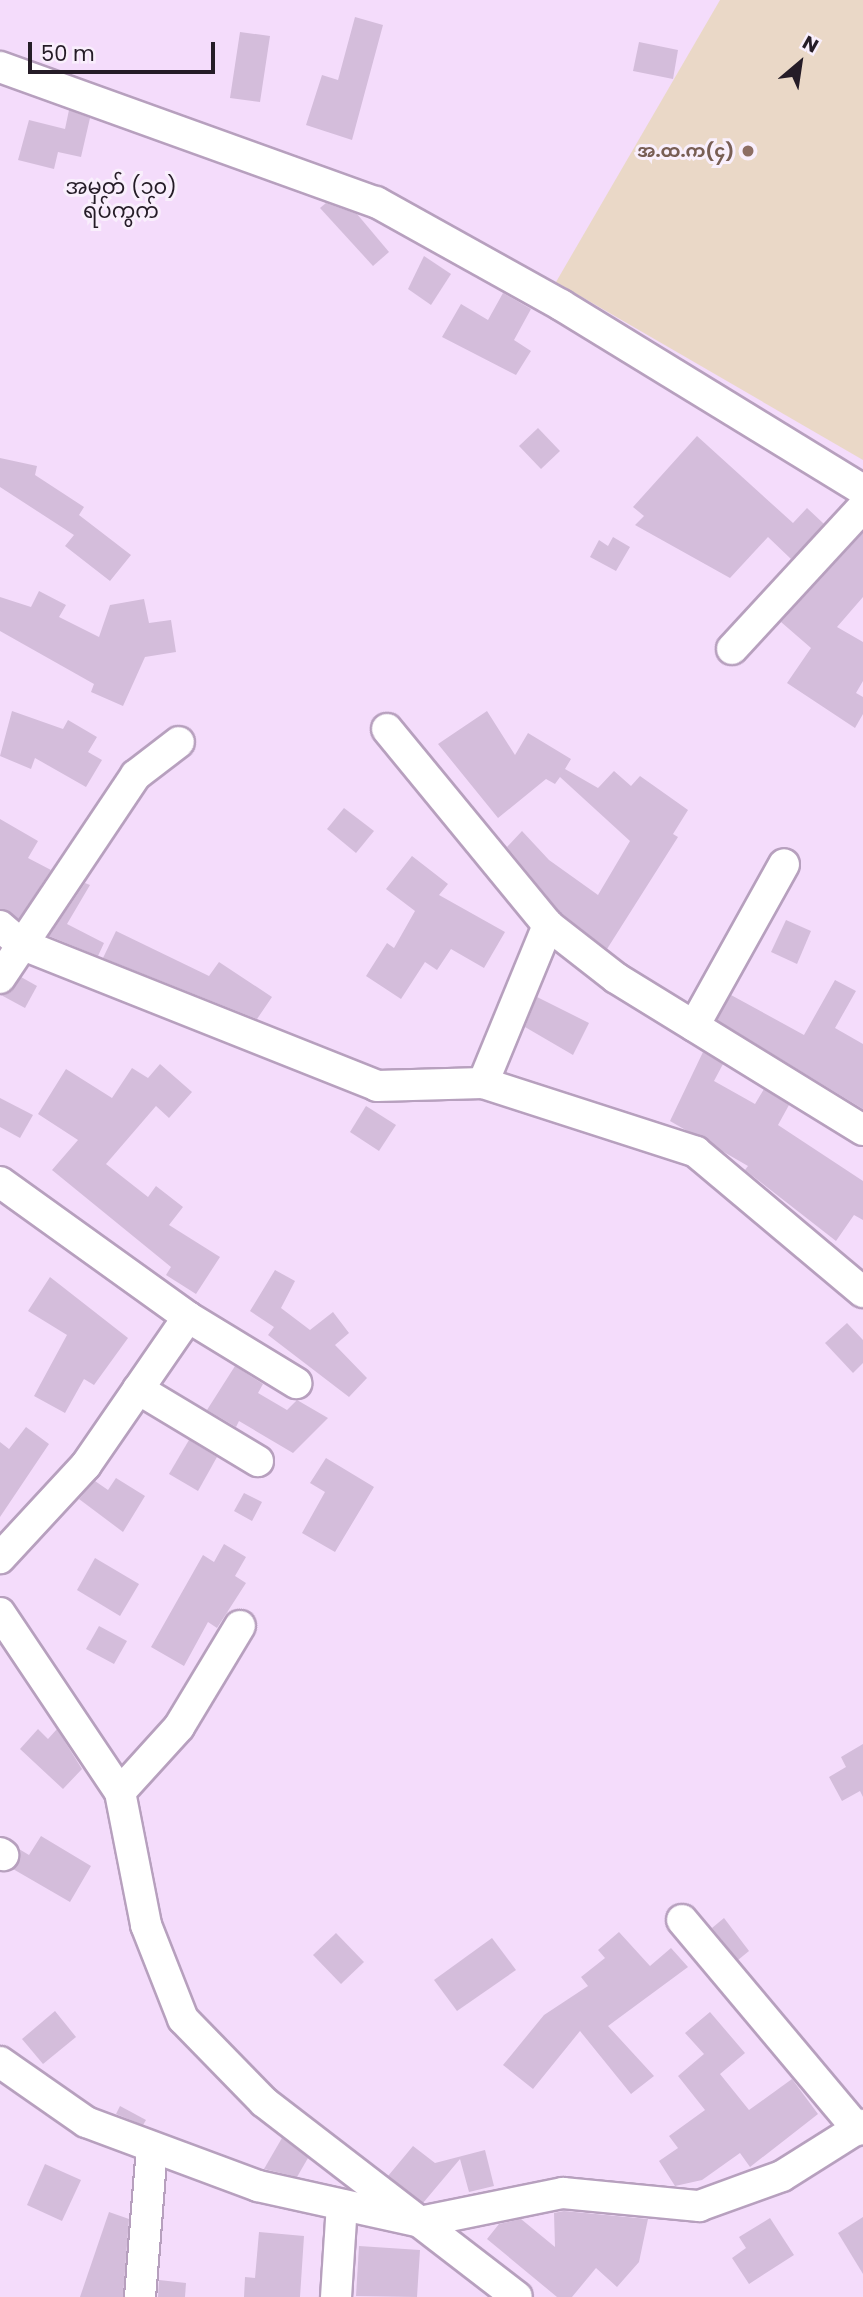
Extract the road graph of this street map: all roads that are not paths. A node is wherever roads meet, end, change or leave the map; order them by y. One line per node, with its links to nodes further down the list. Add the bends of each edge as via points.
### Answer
1 (0, 67): 2 (street, via 376,202 561,305)
2 (863, 490)
3 (863, 506): 4 (street)
4 (732, 649)
5 (387, 729): 8 (street)
6 (179, 742): 9 (street, via 136,775)
7 (784, 864): 11 (street)
8 (548, 925): 11 (street, via 616,978); 12 (street)
9 (11, 935): 10 (street); 12 (street, via 377,1086)
10 (0, 978)
11 (694, 1026): 13 (street)
12 (483, 1083): 15 (street, via 696,1152)
13 (863, 1130)
14 (0, 1182): 16 (street)
15 (863, 1292)
16 (188, 1317): 17 (street); 18 (street)
17 (296, 1383)
18 (138, 1389): 19 (street); 20 (street, via 86,1465)
19 (258, 1461)
20 (0, 1558)
21 (0, 1613): 23 (street)
22 (240, 1626): 23 (street, via 179,1727)
23 (120, 1792): 29 (street, via 146,1925 183,2019 264,2102)
24 (681, 1920): 26 (street)
25 (1, 2068): 27 (street, via 86,2122)
26 (860, 2127): 29 (street, via 782,2176 699,2206 562,2193)
27 (152, 2147): 28 (street, via 258,2186); 30 (street)
28 (342, 2205): 29 (street); 31 (street)
29 (420, 2222): 32 (street)
30 (140, 2297)
31 (336, 2297)
32 (517, 2297)

